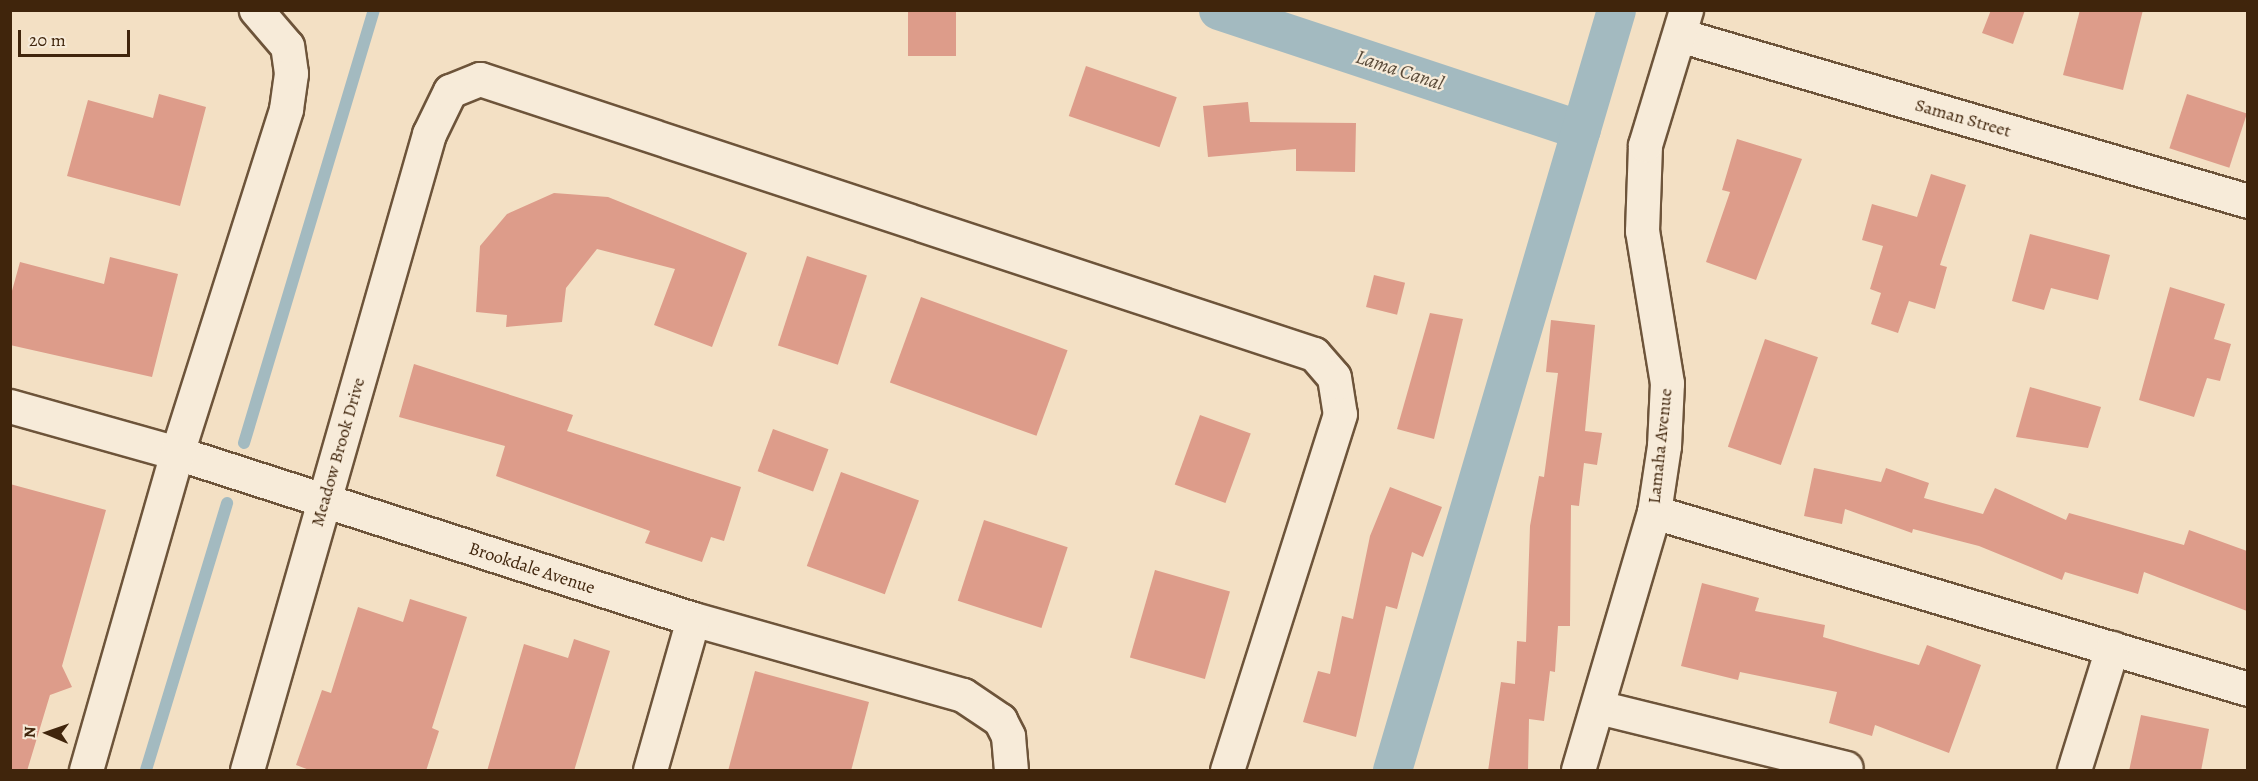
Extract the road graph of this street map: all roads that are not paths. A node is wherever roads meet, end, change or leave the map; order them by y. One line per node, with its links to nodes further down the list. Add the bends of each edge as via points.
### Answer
1 (256, 10): 5 (street, via 287,46 291,73 286,109)
2 (1683, 22): 3 (street, Saman Street); 7 (street, Lamaha Avenue, via 1645,156 1642,231 1667,383)
3 (2247, 201)
4 (10, 406): 5 (street, Brookdale Avenue)
5 (177, 453): 6 (street, Brookdale Avenue); 13 (street)
6 (324, 502): 8 (street, Brookdale Avenue); 14 (street, Meadow Brook Drive); 17 (street, Meadow Brook Drive, via 429,134 450,91 480,79 495,81 1314,354 1334,377 1340,414)
7 (1654, 512): 9 (street); 11 (street, Lamaha Avenue)
8 (693, 619): 15 (street); 16 (street, Brookdale Avenue, via 963,695 1000,720 1008,736)
9 (2112, 648): 10 (street); 19 (street)
10 (2247, 689)
11 (1598, 707): 12 (street); 18 (street, Lamaha Avenue)
12 (1846, 768)
13 (86, 771)
14 (247, 771)
15 (650, 771)
16 (1011, 771)
17 (1227, 771)
18 (1578, 771)
19 (2074, 771)

